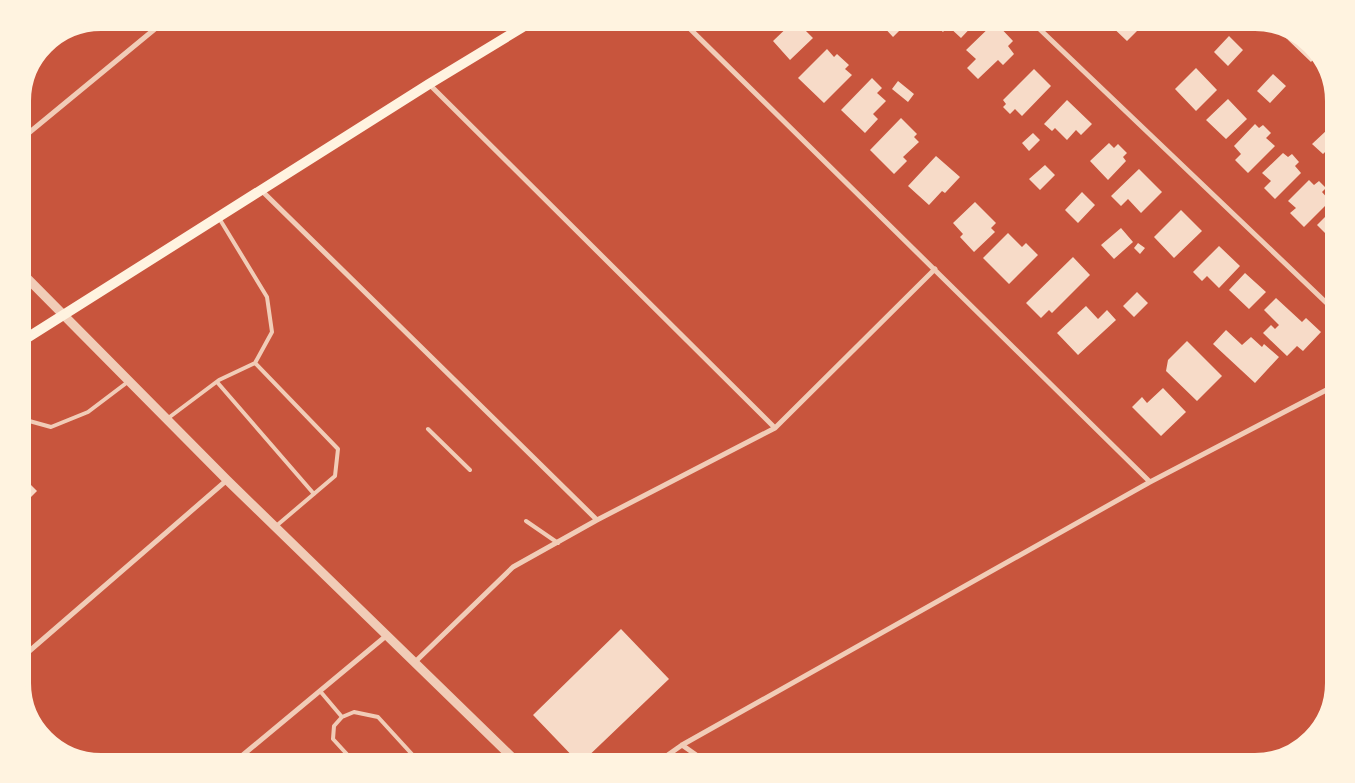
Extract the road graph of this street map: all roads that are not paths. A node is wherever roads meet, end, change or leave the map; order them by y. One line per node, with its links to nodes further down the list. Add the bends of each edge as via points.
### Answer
1 (156, 28): 6 (street)
2 (521, 28): 5 (main road)
3 (689, 28): 9 (street)
4 (1039, 28): 11 (street)
5 (428, 84): 7 (main road); 20 (street)
6 (28, 134)
7 (261, 190): 8 (main road); 26 (street)
8 (218, 217): 12 (main road); 14 (lane, via 267,297 272,332)
9 (935, 269): 20 (street); 24 (street)
10 (28, 279): 12 (street)
11 (1327, 304)
12 (64, 314): 13 (main road); 15 (street)
13 (28, 337)
14 (255, 363): 16 (lane); 25 (lane, via 338,449 335,476)
15 (130, 380): 18 (street); 19 (lane, via 88,412 52,427)
16 (216, 382): 18 (lane); 25 (lane)
17 (1327, 389): 24 (street)
18 (167, 418): 23 (street)
19 (28, 419)
20 (775, 428): 26 (street)
21 (428, 429): 22 (lane)
22 (470, 470)
23 (227, 480): 28 (street); 31 (street)
24 (1150, 482): 35 (street)
25 (314, 494): 28 (lane)
26 (597, 520): 29 (street)
27 (526, 521): 29 (lane)
28 (275, 527): 30 (street)
29 (558, 543): 32 (street, via 513,567)
30 (386, 636): 32 (street); 33 (street)
31 (28, 652)
32 (414, 663): 39 (street)
33 (320, 691): 34 (lane); 36 (street)
34 (342, 717): 37 (lane, via 334,726 333,740); 38 (lane, via 354,712 378,717)
35 (682, 745): 40 (street); 41 (street)
36 (242, 756)
37 (348, 756)
38 (414, 756)
39 (511, 756)
40 (666, 756)
41 (698, 756)

